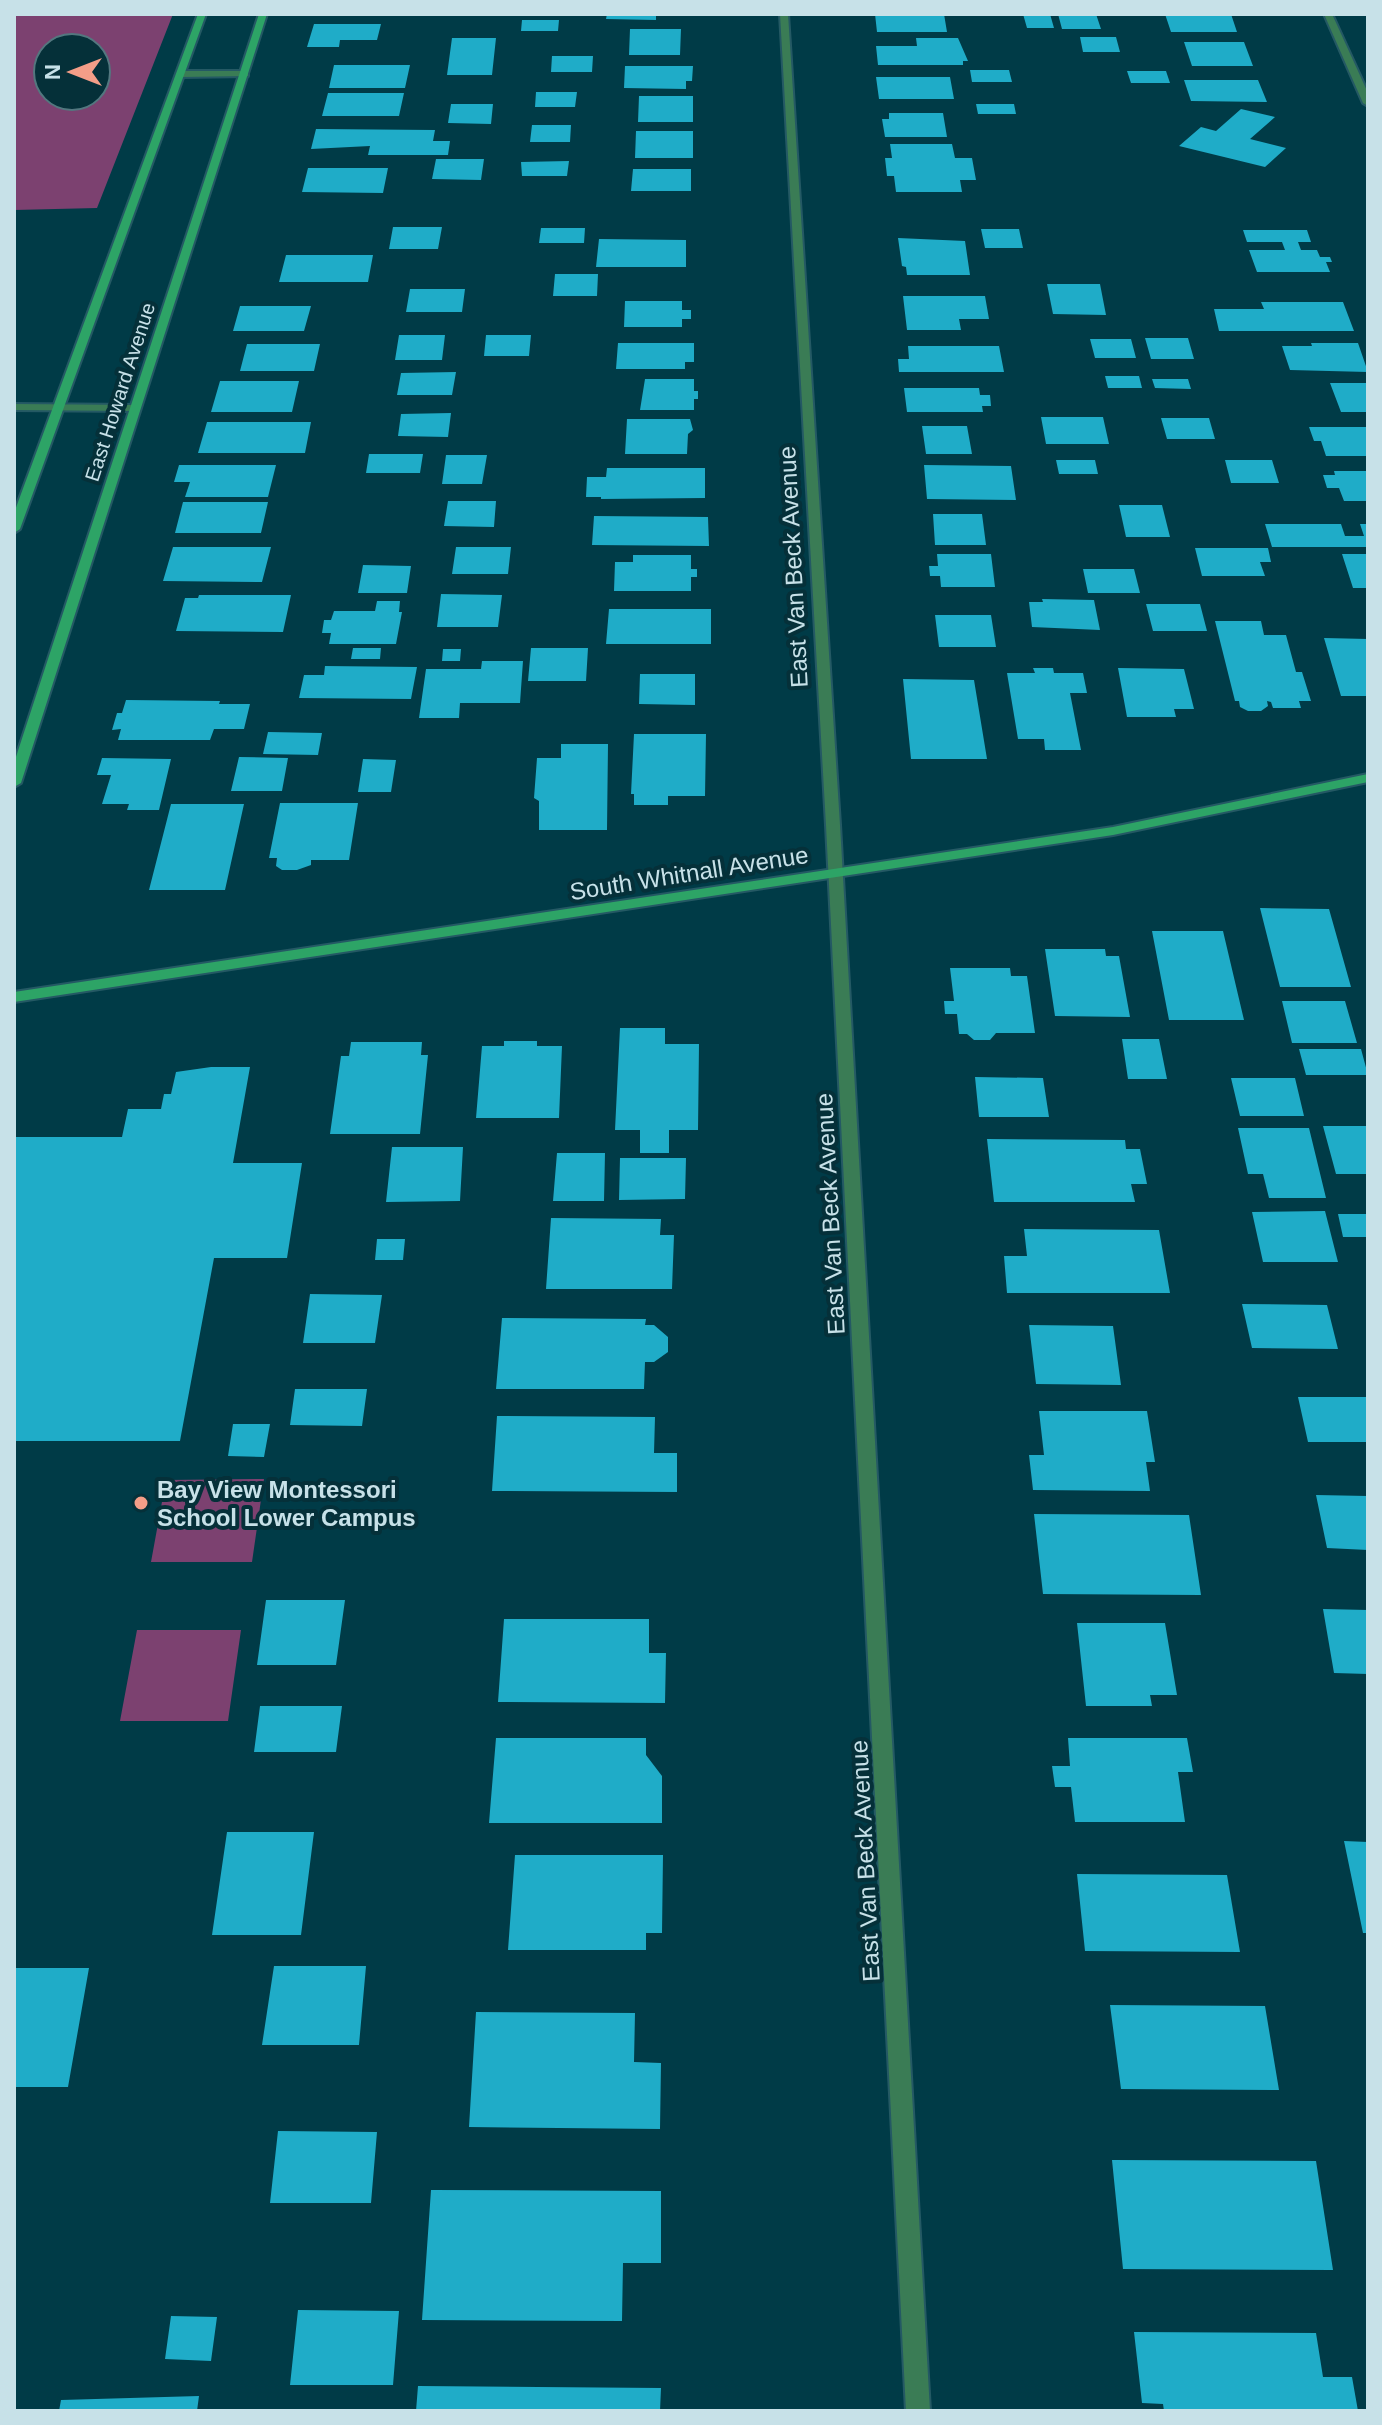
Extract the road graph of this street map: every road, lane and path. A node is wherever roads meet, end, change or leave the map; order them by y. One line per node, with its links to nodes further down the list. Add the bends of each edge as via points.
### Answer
1 (202, 14): 5 (main road)
2 (263, 14): 6 (main road, East Howard Avenue)
3 (784, 14): 14 (street, East Van Beck Avenue)
4 (1328, 14): 7 (street)
5 (180, 74): 6 (street); 9 (main road)
6 (245, 74): 10 (main road, East Howard Avenue)
7 (1368, 103)
8 (14, 407): 9 (street)
9 (58, 407): 10 (street); 11 (main road)
10 (135, 408): 13 (main road, East Howard Avenue)
11 (14, 529)
12 (1368, 778): 14 (main road, South Whitnall Avenue, via 1113,831)
13 (14, 783)
14 (835, 874): 15 (main road, South Whitnall Avenue); 16 (street, East Van Beck Avenue)
15 (14, 997)
16 (918, 2411)

